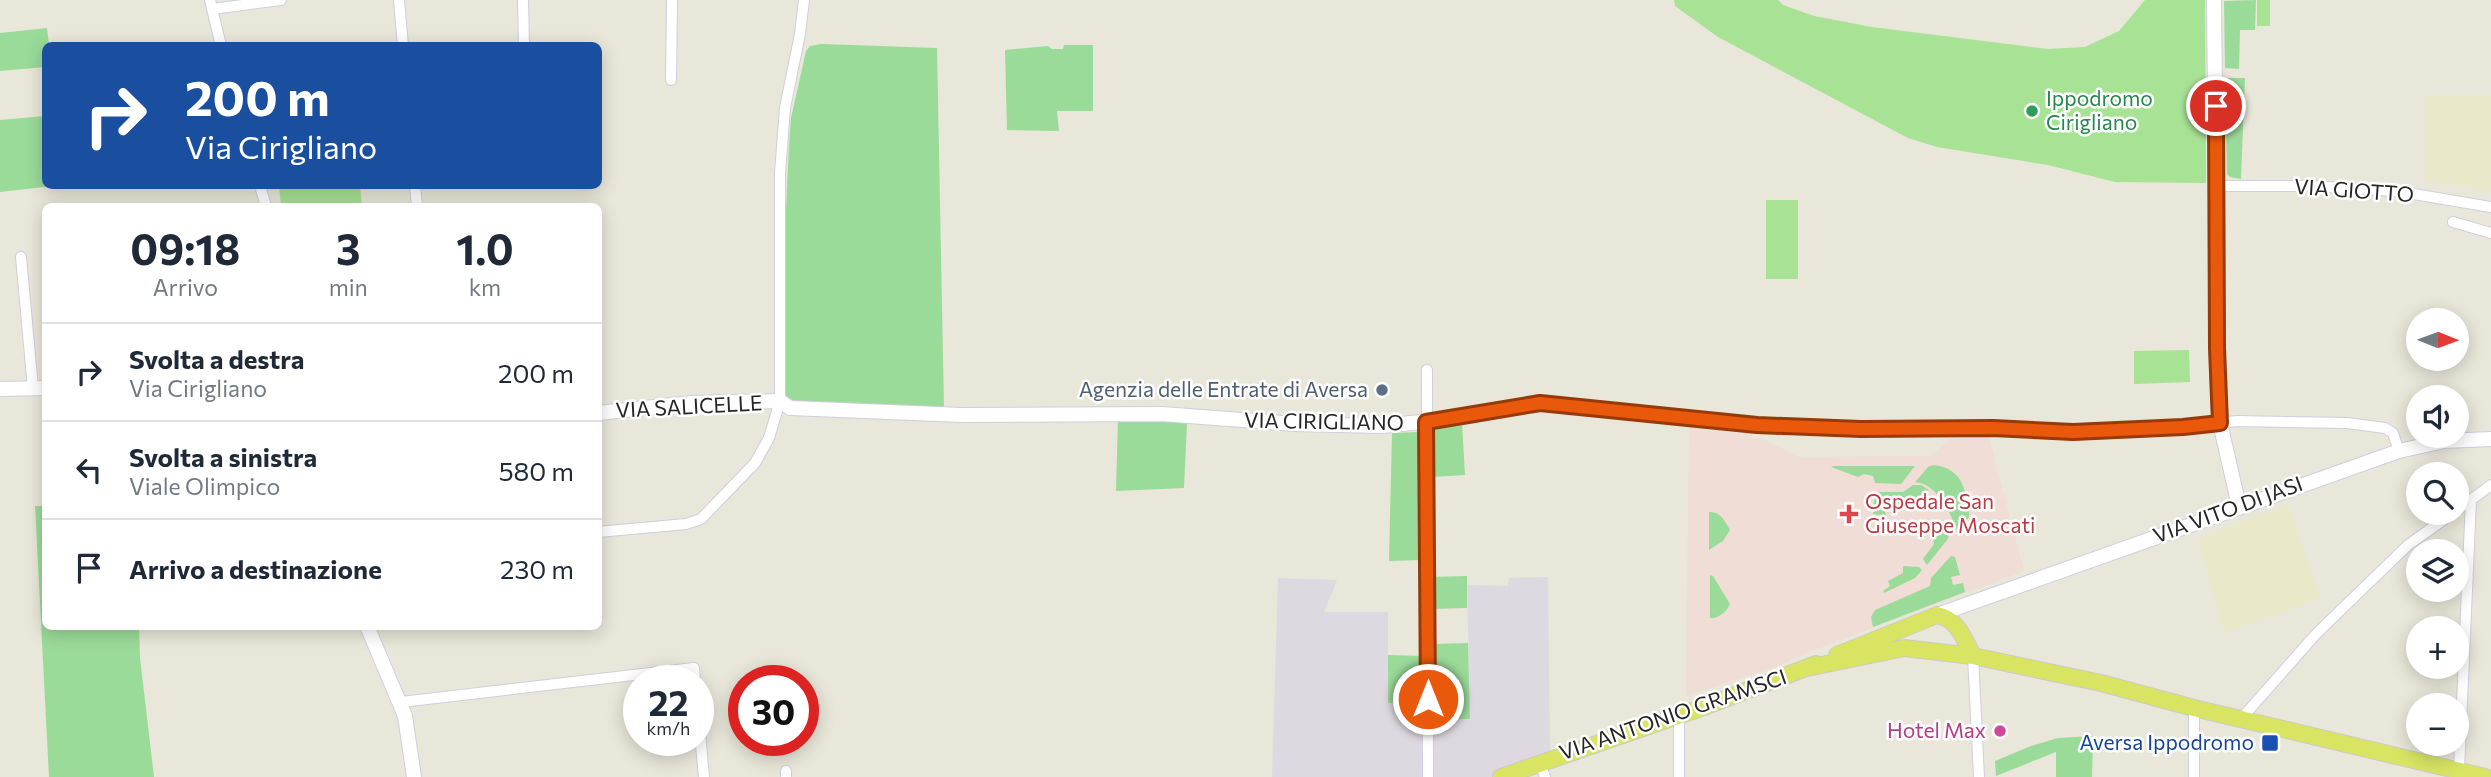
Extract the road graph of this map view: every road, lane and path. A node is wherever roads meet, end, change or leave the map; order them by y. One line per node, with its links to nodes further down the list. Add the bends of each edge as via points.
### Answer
1 (281, 0): 7 (street)
2 (399, 0): 9 (street)
3 (523, 0): 10 (street)
4 (672, 0): 11 (street)
5 (804, 0): 20 (street, via 785,108 780,173)
6 (2214, 0): 12 (street)
7 (211, 4): 8 (street)
8 (220, 42)
9 (403, 42)
10 (524, 42)
11 (671, 80)
12 (2217, 186): 13 (street, VIA GIOTTO, via 2396,191); 23 (street)
13 (2491, 206)
14 (2453, 222): 15 (street)
15 (2491, 233)
16 (21, 257): 18 (street)
17 (1427, 370): 22 (street)
18 (39, 388): 19 (street)
19 (0, 389)
20 (780, 401): 21 (street, VIA SALICELLE); 22 (street, VIA CIRIGLIANO, via 790,408 962,415 1162,414 1370,426); 30 (street, via 769,438 755,463 701,519)
21 (602, 413)
22 (1426, 422): 23 (street, VIA CIRIGLIANO, via 1540,403 1757,425 1861,429 2073,432); 53 (street)
23 (2220, 423): 25 (street, VIA CIRIGLIANO, via 2347,423 2385,428 2393,433); 28 (street)
24 (2491, 439): 25 (street, VIA VITO DI JASI, via 2444,441)
25 (2399, 451): 28 (street, VIA VITO DI JASI)
26 (2491, 485): 27 (street)
27 (2471, 500): 31 (street)
28 (2239, 506): 32 (street, VIA VITO DI JASI)
29 (2436, 525): 47 (street, via 2408,545 2325,625)
30 (602, 532)
31 (2467, 539)
32 (1970, 603): 33 (street, VIA VITO DI JASI); 34 (street)
33 (1937, 615): 34 (main road); 36 (main road, VIA ANTONIO GRAMSCI)
34 (1959, 629): 38 (main road, via 1953,639); 39 (main road)
35 (369, 630): 44 (street)
36 (1900, 630): 37 (main road, via 1899,643); 40 (main road, VIA ANTONIO GRAMSCI)
37 (1905, 648): 38 (main road, VIA ANTONIO GRAMSCI); 40 (main road, VIA ANTONIO GRAMSCI)
38 (1931, 652): 39 (main road, VIA ANTONIO GRAMSCI); 43 (street, via 1960,661)
39 (1973, 656): 43 (street); 45 (main road, VIA ANTONIO GRAMSCI)
40 (1807, 668): 46 (main road, VIA ANTONIO GRAMSCI)
41 (623, 676): 44 (street)
42 (2460, 679): 50 (street)
43 (1973, 690): 56 (street)
44 (401, 702): 51 (street)
45 (2194, 708): 47 (main road, VIA ANTONIO GRAMSCI); 57 (street)
46 (1679, 715): 49 (main road, VIA ANTONIO GRAMSCI); 55 (street)
47 (2241, 719): 50 (main road, VIA ANTONIO GRAMSCI)
48 (702, 756): 52 (street)
49 (1542, 770): 54 (main road, VIA ANTONIO GRAMSCI)
50 (2459, 770): 58 (main road, VIA ANTONIO GRAMSCI)
51 (414, 777)
52 (704, 777)
53 (1429, 777)
54 (1500, 777)
55 (1679, 777)
56 (1979, 777)
57 (2194, 777)
58 (2485, 777)

